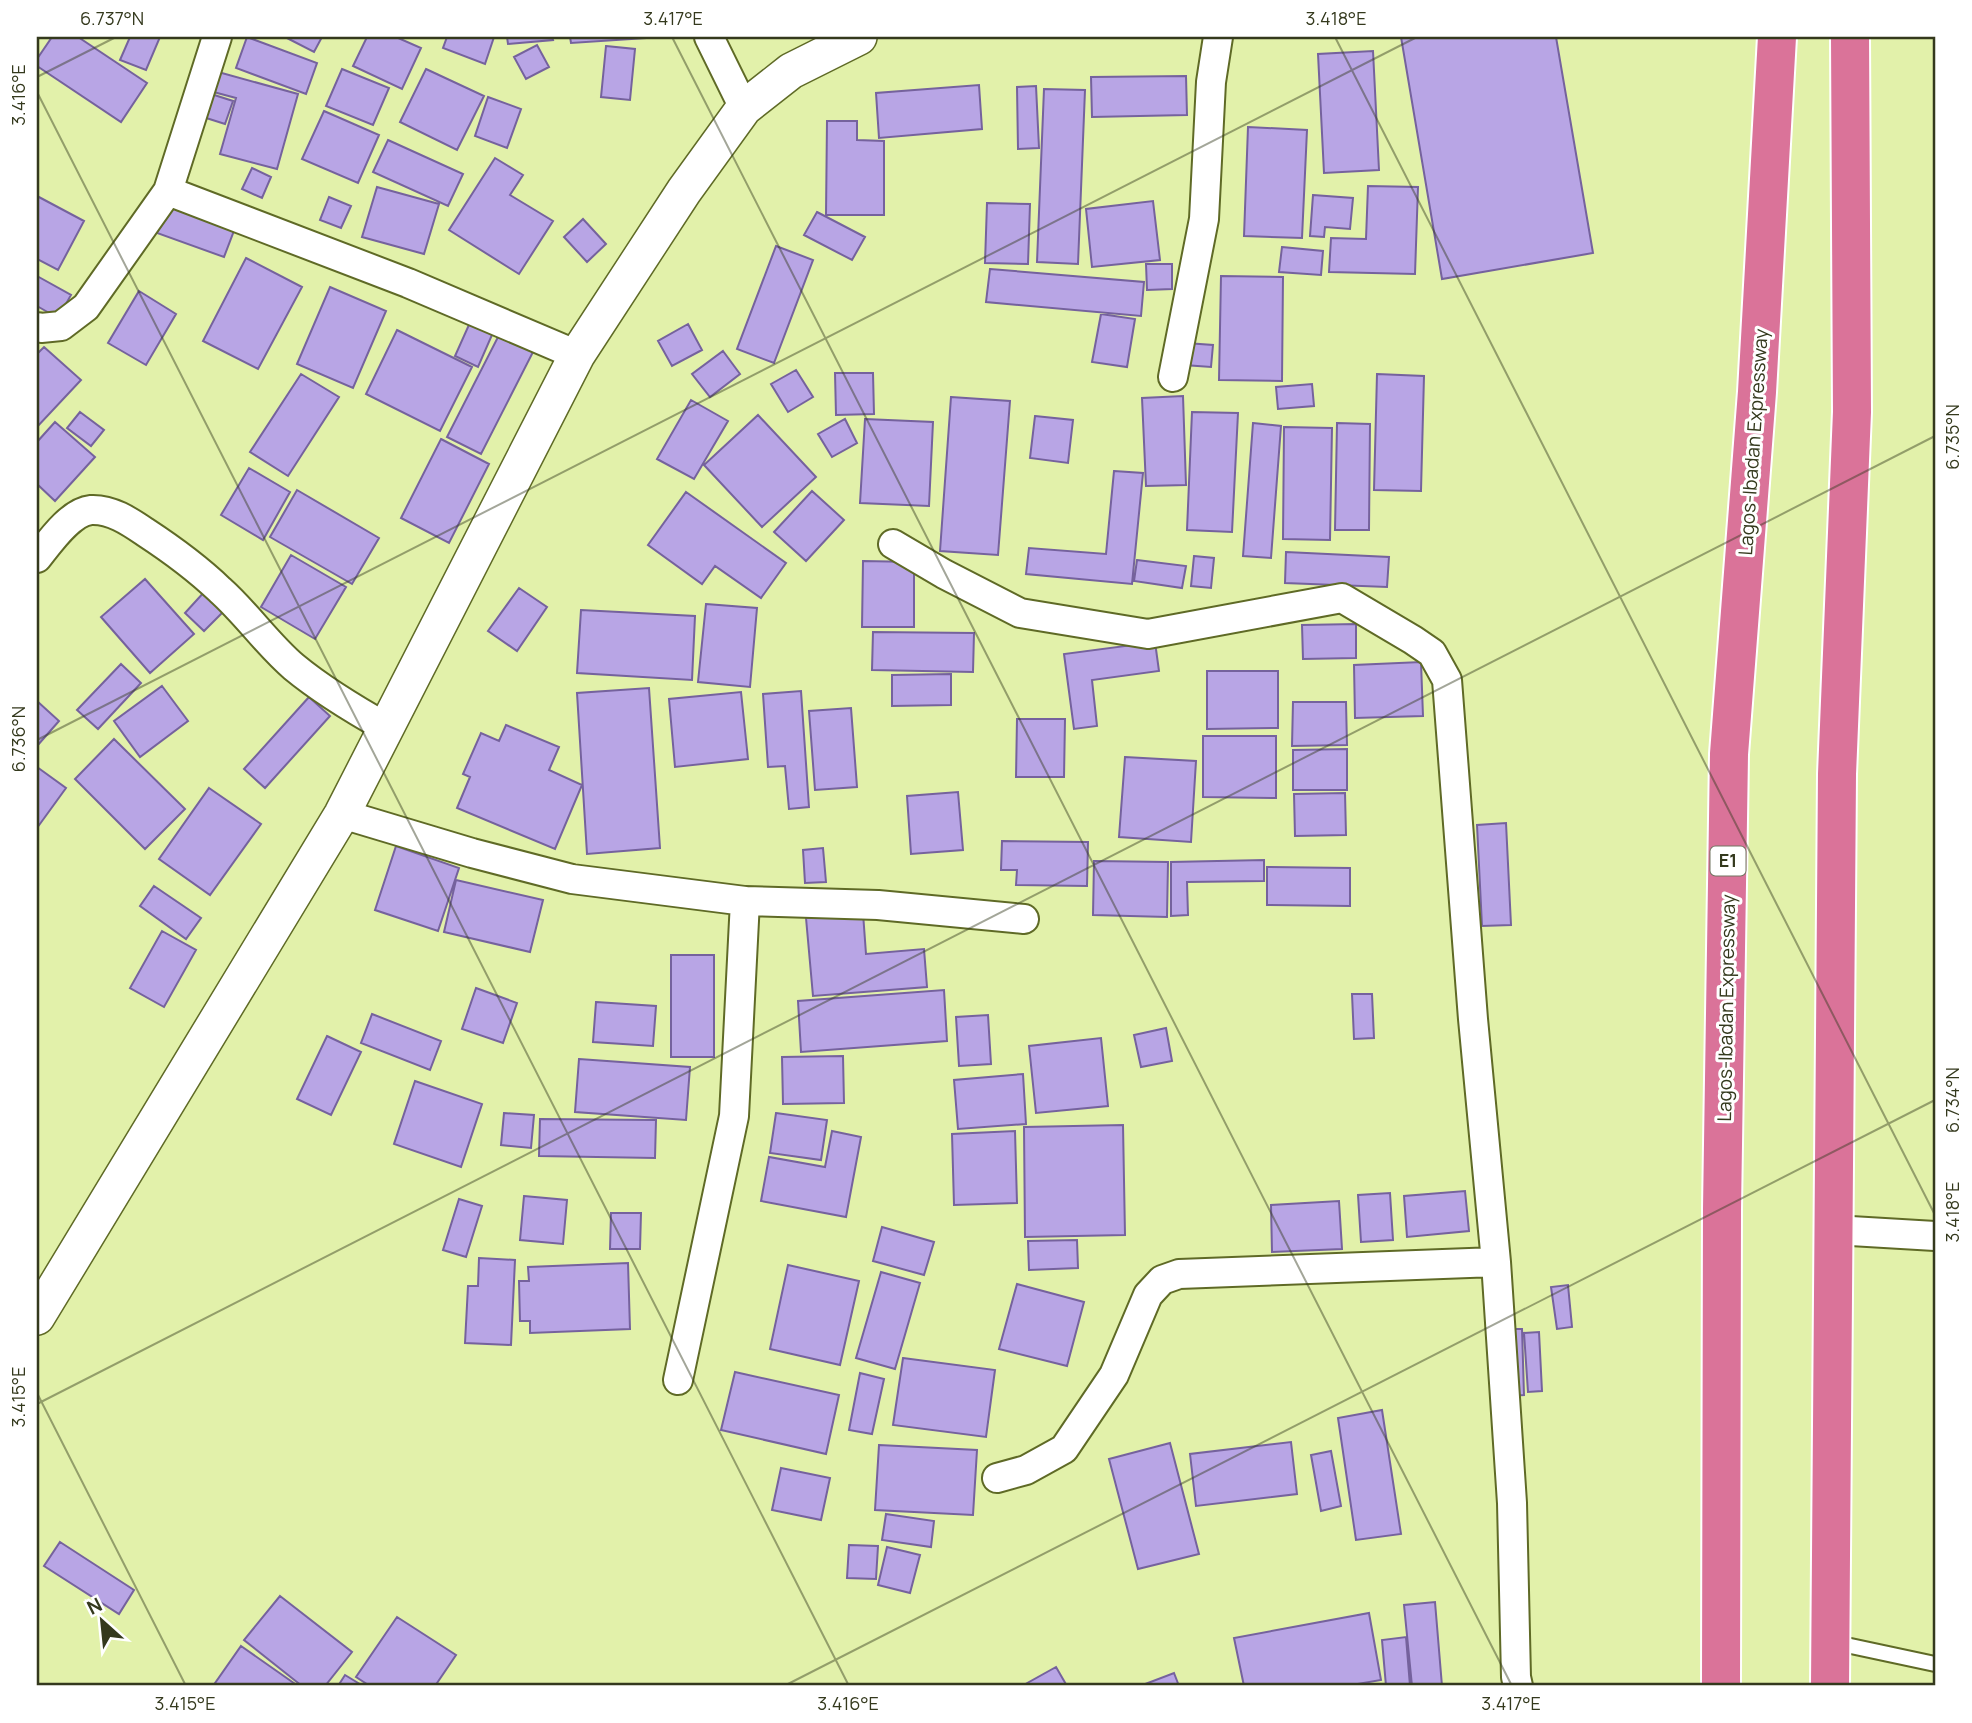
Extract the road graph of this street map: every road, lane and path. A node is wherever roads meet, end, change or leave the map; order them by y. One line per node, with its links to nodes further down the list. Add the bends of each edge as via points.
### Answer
1 (217, 37): 8 (street)
2 (709, 37): 7 (street)
3 (859, 37): 7 (street, via 791,71)
4 (1217, 37): 11 (street, via 1204,219)
5 (1777, 37): 28 (highway, Lagos-Ibadan Expressway / E1, via 1730,754 1722,1209)
6 (1850, 37): 18 (highway, via 1852,412 1837,774)
7 (744, 108): 10 (street, via 684,191)
8 (168, 191): 9 (street, via 86,307 61,326); 10 (street, via 408,283)
9 (37, 327)
10 (578, 355): 14 (street)
11 (1174, 377)
12 (893, 544): 20 (street, via 1020,613 1148,634 1342,598 1432,653 1447,680)
13 (37, 558): 14 (street, via 75,516 90,510 110,512 170,548 221,591 293,666)
14 (387, 728): 15 (street)
15 (342, 814): 16 (street, via 572,880); 21 (street)
16 (745, 901): 17 (street, via 878,905); 23 (street, via 734,1116)
17 (1024, 919)
18 (1834, 1230): 19 (street); 25 (highway)
19 (1935, 1236)
20 (1496, 1262): 24 (street, via 1179,1273 1162,1280 1148,1295 1114,1375 1064,1449 1026,1471); 27 (street)
21 (46, 1280): 22 (street)
22 (37, 1317)
23 (678, 1380)
24 (997, 1478)
25 (1830, 1641): 26 (lane); 29 (highway)
26 (1935, 1664)
27 (1518, 1686)
28 (1721, 1686)
29 (1830, 1686)

